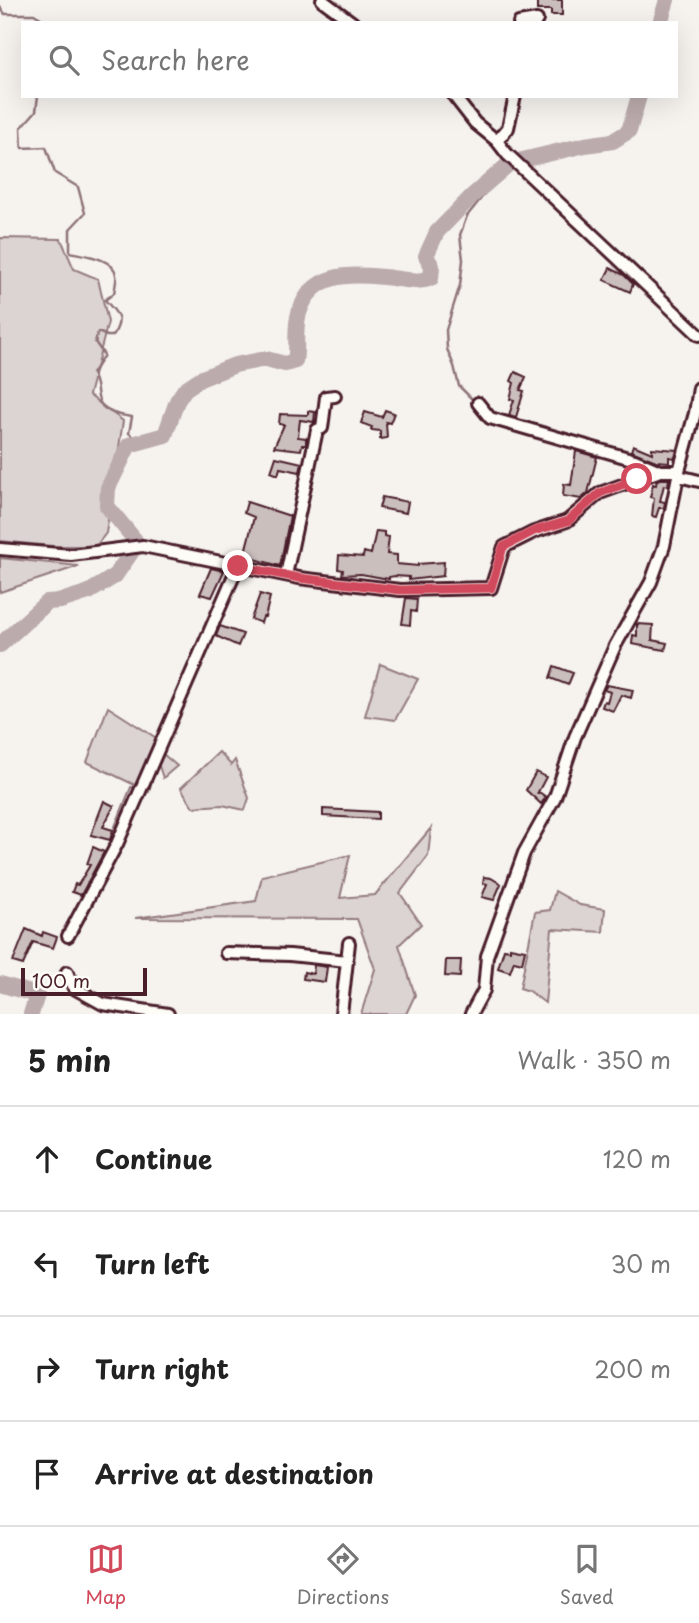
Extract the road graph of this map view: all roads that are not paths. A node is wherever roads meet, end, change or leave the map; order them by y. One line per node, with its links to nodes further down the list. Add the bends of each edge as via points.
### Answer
1 (322, 0): 2 (street)
2 (350, 21)
3 (456, 98): 5 (street)
4 (515, 98): 5 (street, via 508,128)
5 (497, 141): 6 (street)
6 (699, 335)
7 (699, 388): 10 (street)
8 (335, 396): 16 (street, via 326,397)
9 (478, 403): 11 (street, via 490,418)
10 (697, 414): 12 (street)
11 (660, 471): 12 (street); 16 (street, via 600,493 568,521 503,547 491,588 400,590)
12 (679, 473): 13 (street); 24 (street, via 652,582 615,646 575,737 555,797 524,853 487,956 484,990)
13 (699, 481)
14 (0, 549): 15 (street, via 71,555 143,546)
15 (238, 566): 16 (street); 17 (street, via 117,844)
16 (286, 575)
17 (68, 936)
18 (349, 943): 20 (street)
19 (226, 953): 20 (street)
20 (347, 961): 23 (street)
21 (67, 972): 22 (street, via 74,988 103,1004)
22 (164, 1014)
23 (341, 1014)
24 (471, 1014)

